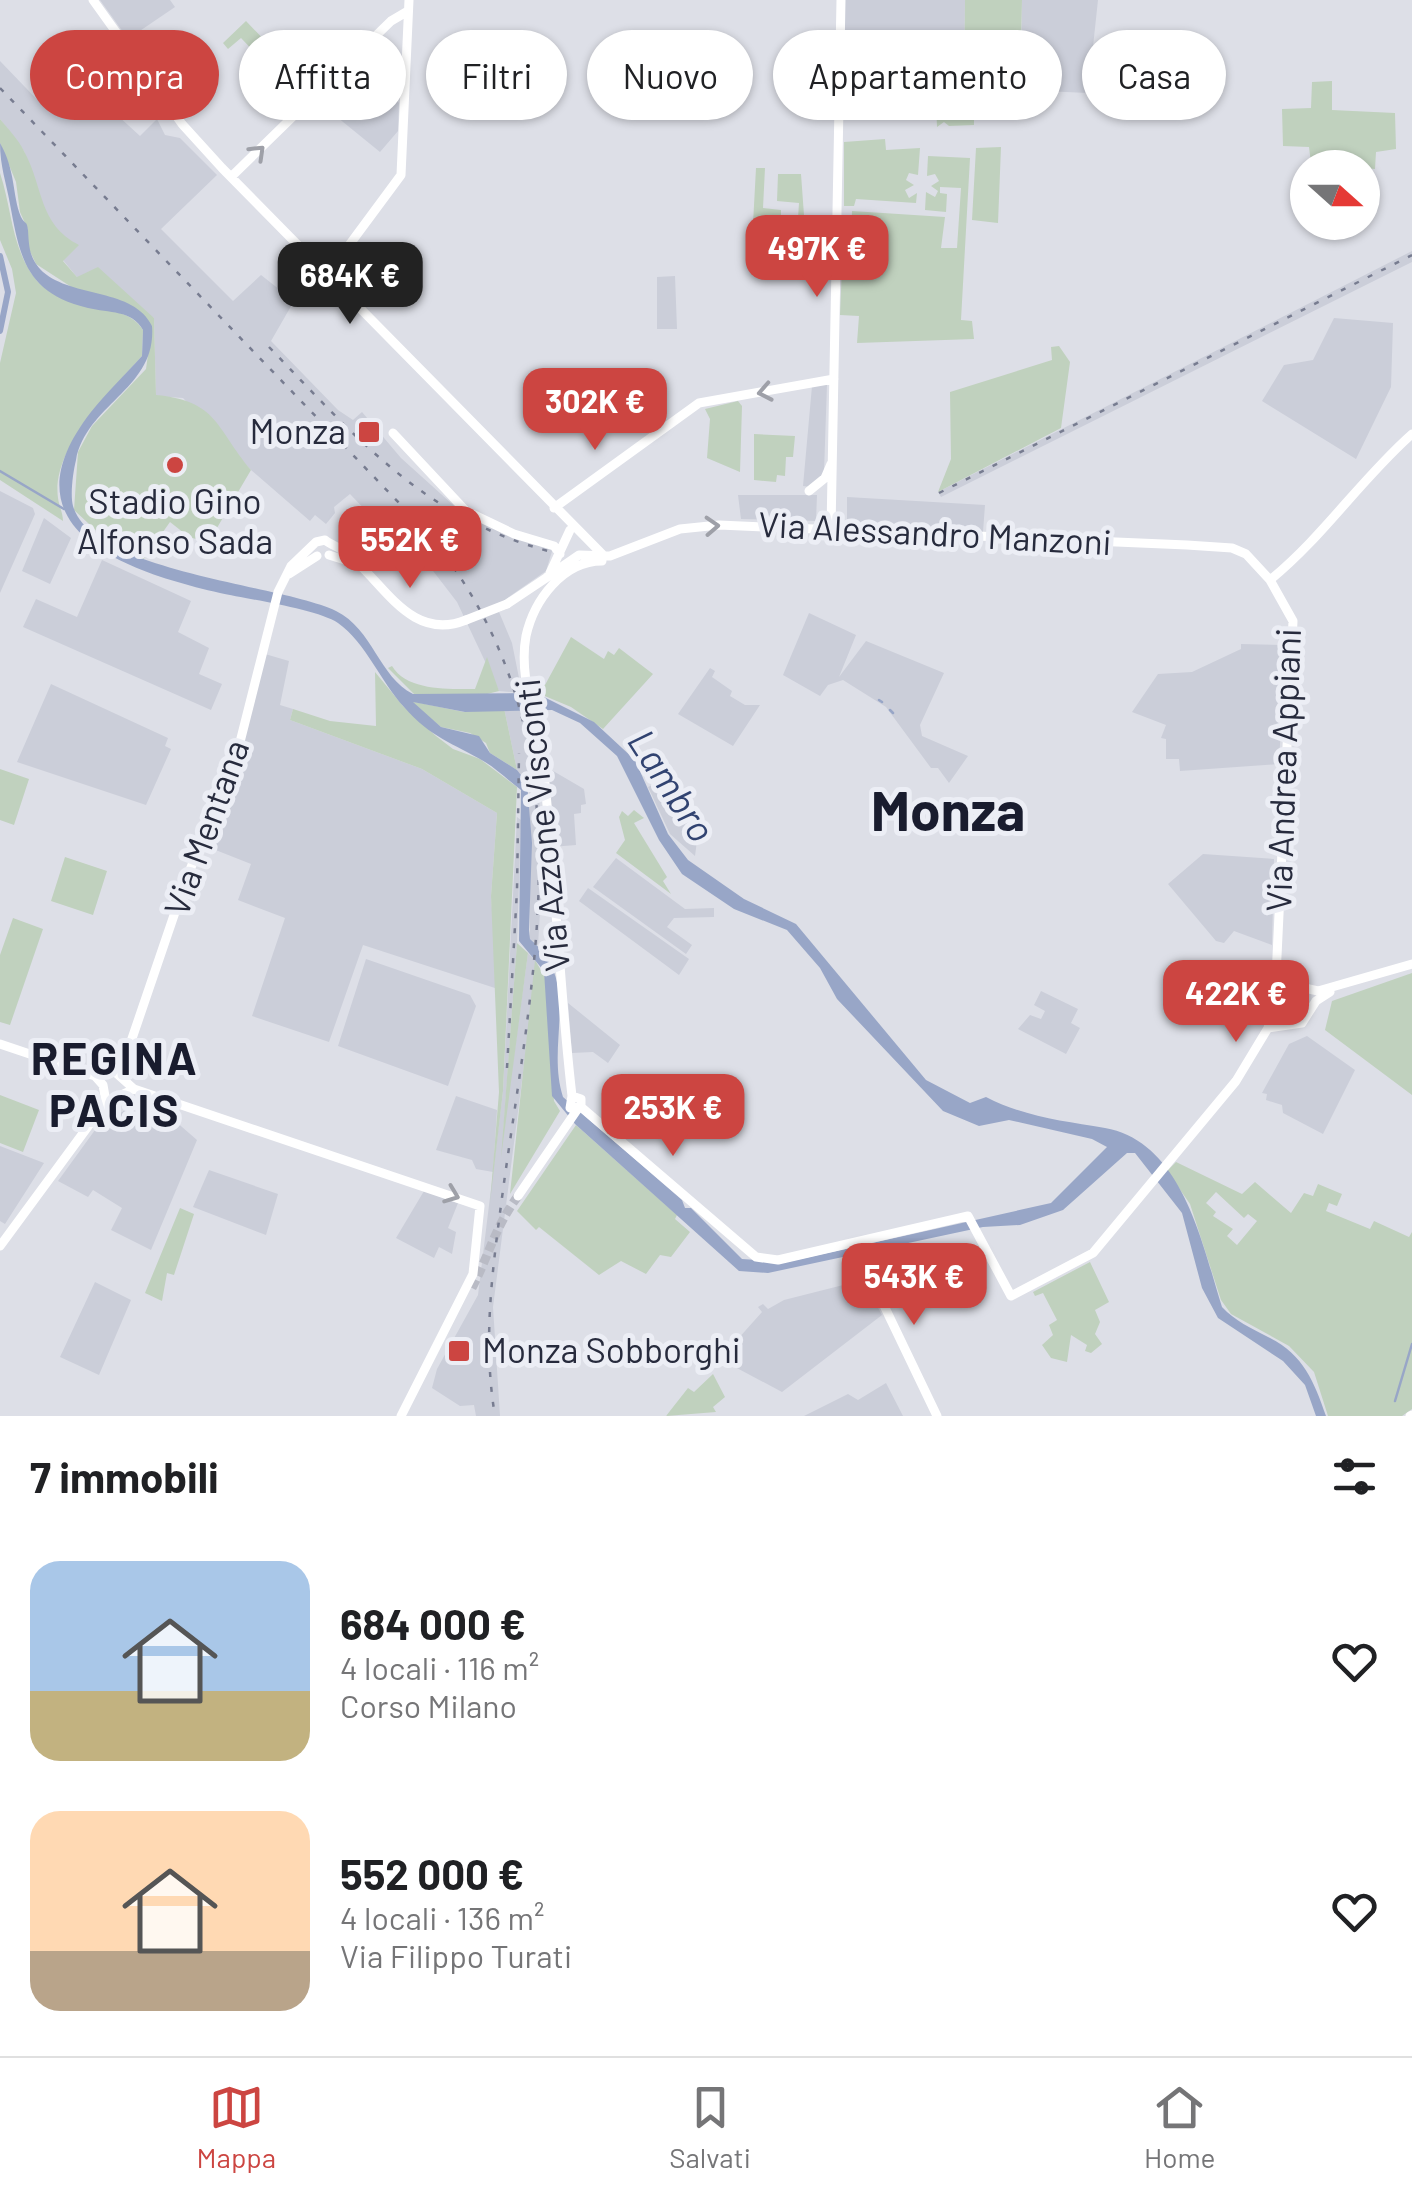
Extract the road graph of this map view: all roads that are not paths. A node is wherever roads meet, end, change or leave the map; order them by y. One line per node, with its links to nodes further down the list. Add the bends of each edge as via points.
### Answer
1 (92, 0): 6 (street, via 192,135)
2 (841, 0): 8 (street)
3 (409, 6): 4 (street); 5 (street)
4 (408, 26): 5 (street); 7 (street, via 401,175)
5 (385, 28): 6 (street, one-way to 5)
6 (232, 177): 7 (street)
7 (327, 275): 13 (street)
8 (834, 378): 11 (street); 13 (street, one-way to 13, via 696,404)
9 (394, 433): 19 (street, via 470,514)
10 (1412, 434): 21 (street)
11 (832, 462): 12 (street); 14 (street)
12 (809, 491)
13 (554, 508): 15 (street)
14 (831, 529): 17 (street, Via Alessandro Manzoni, one-way to 14, via 693,527); 21 (street, Via Alessandro Manzoni, via 1232,548)
15 (574, 532): 17 (street); 18 (street); 19 (street, Via Azzone Visconti)
16 (325, 552): 19 (street, bridge, via 345,552 418,620 438,625 507,604); 20 (street); 20 (street, via 323,540)
17 (611, 555): 18 (street, Via Alessandro Manzoni)
18 (589, 558): 19 (street)
19 (560, 566): 33 (street, Via Azzone Visconti, via 526,638)
20 (286, 576): 32 (street, Via Mentana, via 239,746)
21 (1270, 580): 23 (street, Via Andrea Appiani, via 1293,621)
22 (1412, 964): 25 (street)
23 (1277, 966): 24 (street); 27 (street, Via Andrea Appiani)
24 (1293, 987): 26 (street); 27 (street)
25 (1341, 987): 26 (street); 28 (street)
26 (1305, 991): 28 (street)
27 (1274, 1002): 29 (street); 30 (street, Via Andrea Appiani)
28 (1312, 1008): 29 (street, via 1302,1023)
29 (1286, 1024): 30 (street)
30 (1268, 1028): 37 (street, Via Andrea Appiani, via 1236,1081 1093,1254 1011,1296 973,1222)
31 (0, 1044): 32 (street)
32 (116, 1086): 36 (street); 39 (street, one-way to 39, via 482,1208 474,1274)
33 (572, 1104): 34 (street); 34 (street); 37 (street, via 736,1243 772,1260)
34 (557, 1138): 35 (street)
35 (518, 1196)
36 (0, 1246)
37 (856, 1248): 41 (street)
38 (472, 1288): 39 (street)
39 (416, 1386): 40 (street)
40 (400, 1416)
41 (936, 1416)

